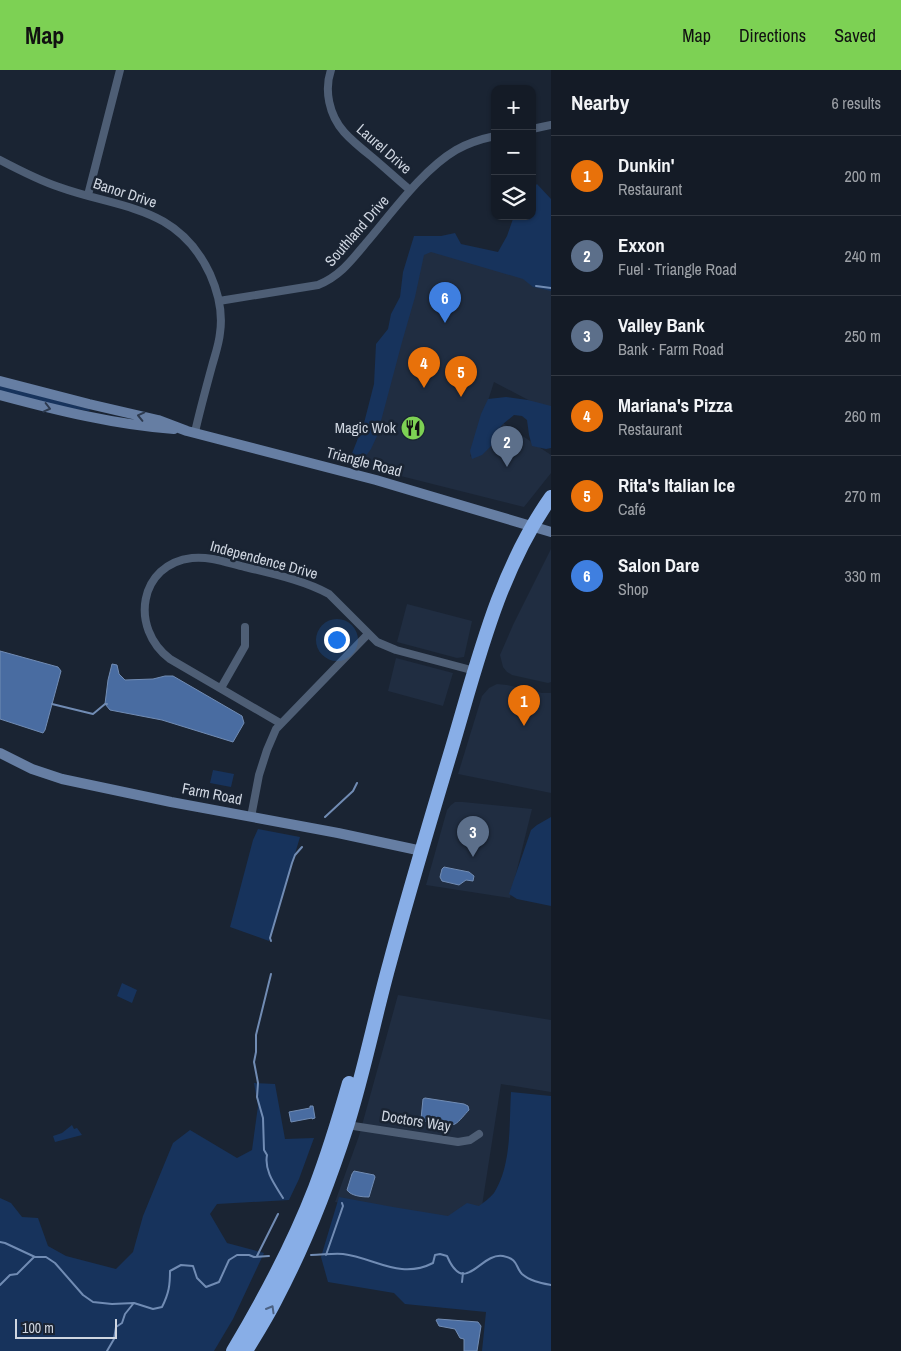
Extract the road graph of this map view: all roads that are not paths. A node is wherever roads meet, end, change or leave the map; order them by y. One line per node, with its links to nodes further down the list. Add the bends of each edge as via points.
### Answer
1 (120, 70): 8 (street)
2 (331, 70): 7 (street, Laurel Drive, via 328,98 338,124 355,143)
3 (551, 125): 4 (street)
4 (536, 127)
5 (491, 137): 7 (street, Southland Drive, via 456,150)
6 (0, 160): 8 (street, Banor Drive, via 59,188)
7 (410, 190): 9 (street, Southland Drive, via 348,265 330,280 318,285)
8 (88, 196): 9 (street, Banor Drive, via 152,214 181,233 204,261)
9 (219, 302): 12 (street, Banor Drive, via 220,333)
10 (0, 381): 12 (street, Triangle Road, one-way to 10)
11 (0, 395): 12 (street, Triangle Road, one-way to 12, via 74,414)
12 (191, 431): 14 (street, Triangle Road)
13 (550, 498): 14 (highway)
14 (531, 526): 15 (street, Triangle Road); 18 (highway, via 511,566)
15 (551, 532)
16 (245, 628): 19 (street, via 245,646)
17 (368, 634): 18 (street, Independence Drive, via 391,648); 19 (street, Independence Drive, via 319,588 212,559 193,558 176,562 161,572 148,591 144,608 148,631 163,653); 20 (street)
18 (475, 672): 23 (highway)
19 (221, 688): 20 (street, Independence Drive)
20 (280, 723): 22 (street, via 259,774)
21 (0, 753): 22 (street, Farm Road, via 62,779)
22 (251, 817): 23 (street, Farm Road)
23 (422, 851): 24 (highway)
24 (389, 964): 25 (highway); 27 (highway, via 315,1187 281,1265)
25 (348, 1124): 26 (street, Doctors Way, via 458,1142); 28 (highway, one-way to 25, via 294,1262)
26 (479, 1134)
27 (233, 1351)
28 (246, 1351)

